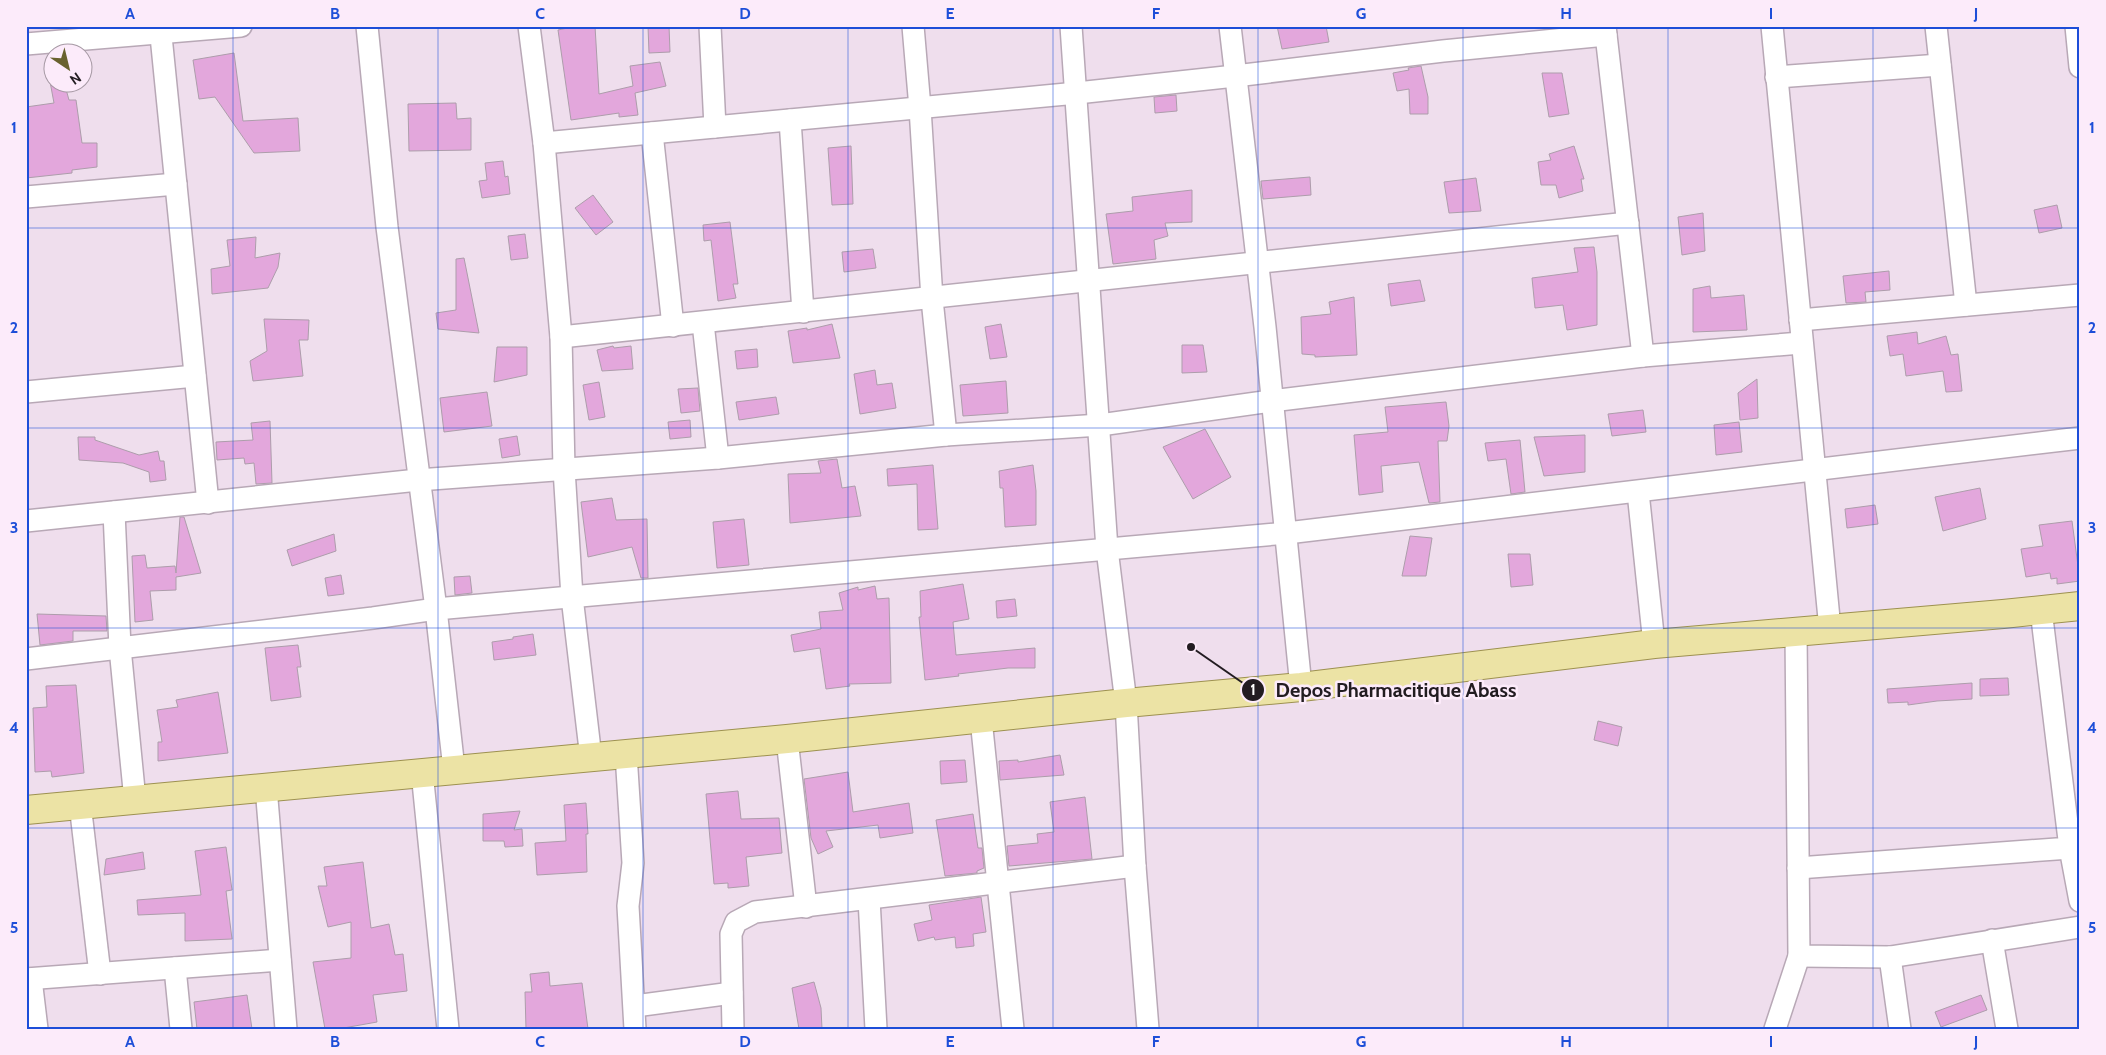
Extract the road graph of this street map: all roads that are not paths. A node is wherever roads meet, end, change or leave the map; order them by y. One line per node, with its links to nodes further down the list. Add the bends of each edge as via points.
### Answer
1 (241, 26): 11 (street)
2 (367, 26): 48 (street, via 387,227)
3 (529, 26): 23 (street)
4 (710, 26): 21 (street)
5 (913, 26): 19 (street)
6 (1071, 26): 18 (street)
7 (1230, 26): 16 (street)
8 (1772, 26): 17 (street)
9 (1936, 26): 14 (street)
10 (2076, 26): 15 (street)
11 (160, 30): 13 (street); 24 (street)
12 (1605, 31): 16 (street); 26 (street)
13 (26, 44)
14 (1940, 64): 17 (street); 31 (street)
15 (2080, 67)
16 (1235, 76): 18 (street); 27 (street)
17 (1776, 77): 33 (street)
18 (1077, 93): 19 (street); 28 (street)
19 (920, 108): 20 (street); 30 (street)
20 (790, 120): 21 (street); 32 (street)
21 (715, 127): 22 (street)
22 (652, 133): 23 (street); 35 (street)
23 (544, 143): 36 (street)
24 (176, 184): 25 (street); 39 (street)
25 (26, 197)
26 (1628, 223): 27 (street); 38 (street)
27 (1257, 263): 28 (street); 41 (street)
28 (1089, 281): 30 (street); 42 (street)
29 (2080, 295): 31 (street)
30 (932, 299): 32 (street); 43 (street)
31 (1966, 305): 33 (street)
32 (803, 312): 34 (street)
33 (1800, 320): 37 (street)
34 (703, 322): 35 (street); 45 (street)
35 (673, 326): 36 (street)
36 (561, 337): 46 (street)
37 (1801, 343): 38 (street); 47 (street)
38 (1643, 356): 41 (street)
39 (195, 376): 40 (street); 50 (street)
40 (26, 392)
41 (1271, 401): 42 (street); 53 (street)
42 (1100, 425): 43 (street); 54 (street)
43 (946, 436): 45 (street)
44 (2080, 438): 47 (street)
45 (718, 458): 46 (street)
46 (564, 469): 48 (street); 55 (street)
47 (1814, 471): 49 (street); 59 (street)
48 (418, 480): 50 (street); 57 (street)
49 (1638, 492): 53 (street); 61 (street)
50 (208, 502): 51 (street)
51 (114, 512): 52 (street); 62 (street)
52 (26, 522)
53 (1287, 532): 54 (street); 64 (street)
54 (1107, 549): 55 (street); 65 (street)
55 (572, 597): 57 (street); 69 (street)
56 (2080, 606): 58 (main road)
57 (436, 609): 62 (street); 70 (street)
58 (2041, 610): 59 (main road); 76 (street)
59 (1830, 629): 60 (main road)
60 (1796, 632): 61 (main road); 78 (street)
61 (1654, 644): 64 (main road)
62 (120, 648): 63 (street); 73 (street)
63 (26, 659)
64 (1301, 687): 65 (main road)
65 (1126, 703): 66 (main road); 77 (street)
66 (980, 719): 67 (main road); 79 (street)
67 (787, 739): 68 (main road); 82 (street)
68 (626, 754): 69 (main road); 92 (street, via 633,863 628,906)
69 (591, 758): 70 (main road)
70 (454, 769): 71 (main road)
71 (422, 772): 72 (main road); 96 (street)
72 (266, 787): 73 (main road); 87 (street)
73 (135, 800): 74 (main road)
74 (80, 804): 75 (main road); 89 (street)
75 (26, 810)
76 (2075, 845): 78 (street); 81 (street)
77 (1134, 866): 79 (street); 101 (street)
78 (1798, 868): 85 (street)
79 (997, 882): 80 (street); 100 (street)
80 (869, 899): 82 (street); 99 (street)
81 (2080, 901)
82 (806, 907): 91 (street, via 755,912 736,922 731,934)
83 (2080, 927): 84 (street)
84 (1992, 940): 86 (street); 104 (street)
85 (1799, 956): 86 (street); 102 (street)
86 (1890, 958): 103 (street)
87 (280, 960): 88 (street); 95 (street)
88 (175, 968): 89 (street); 94 (street)
89 (100, 974): 90 (street)
90 (29, 979): 93 (street)
91 (732, 994): 92 (street); 98 (street)
92 (635, 1006): 97 (street)
93 (37, 1029)
94 (181, 1029)
95 (286, 1029)
96 (448, 1029)
97 (635, 1029)
98 (733, 1029)
99 (876, 1029)
100 (1013, 1029)
101 (1148, 1029)
102 (1775, 1029)
103 (1900, 1029)
104 (2007, 1029)

